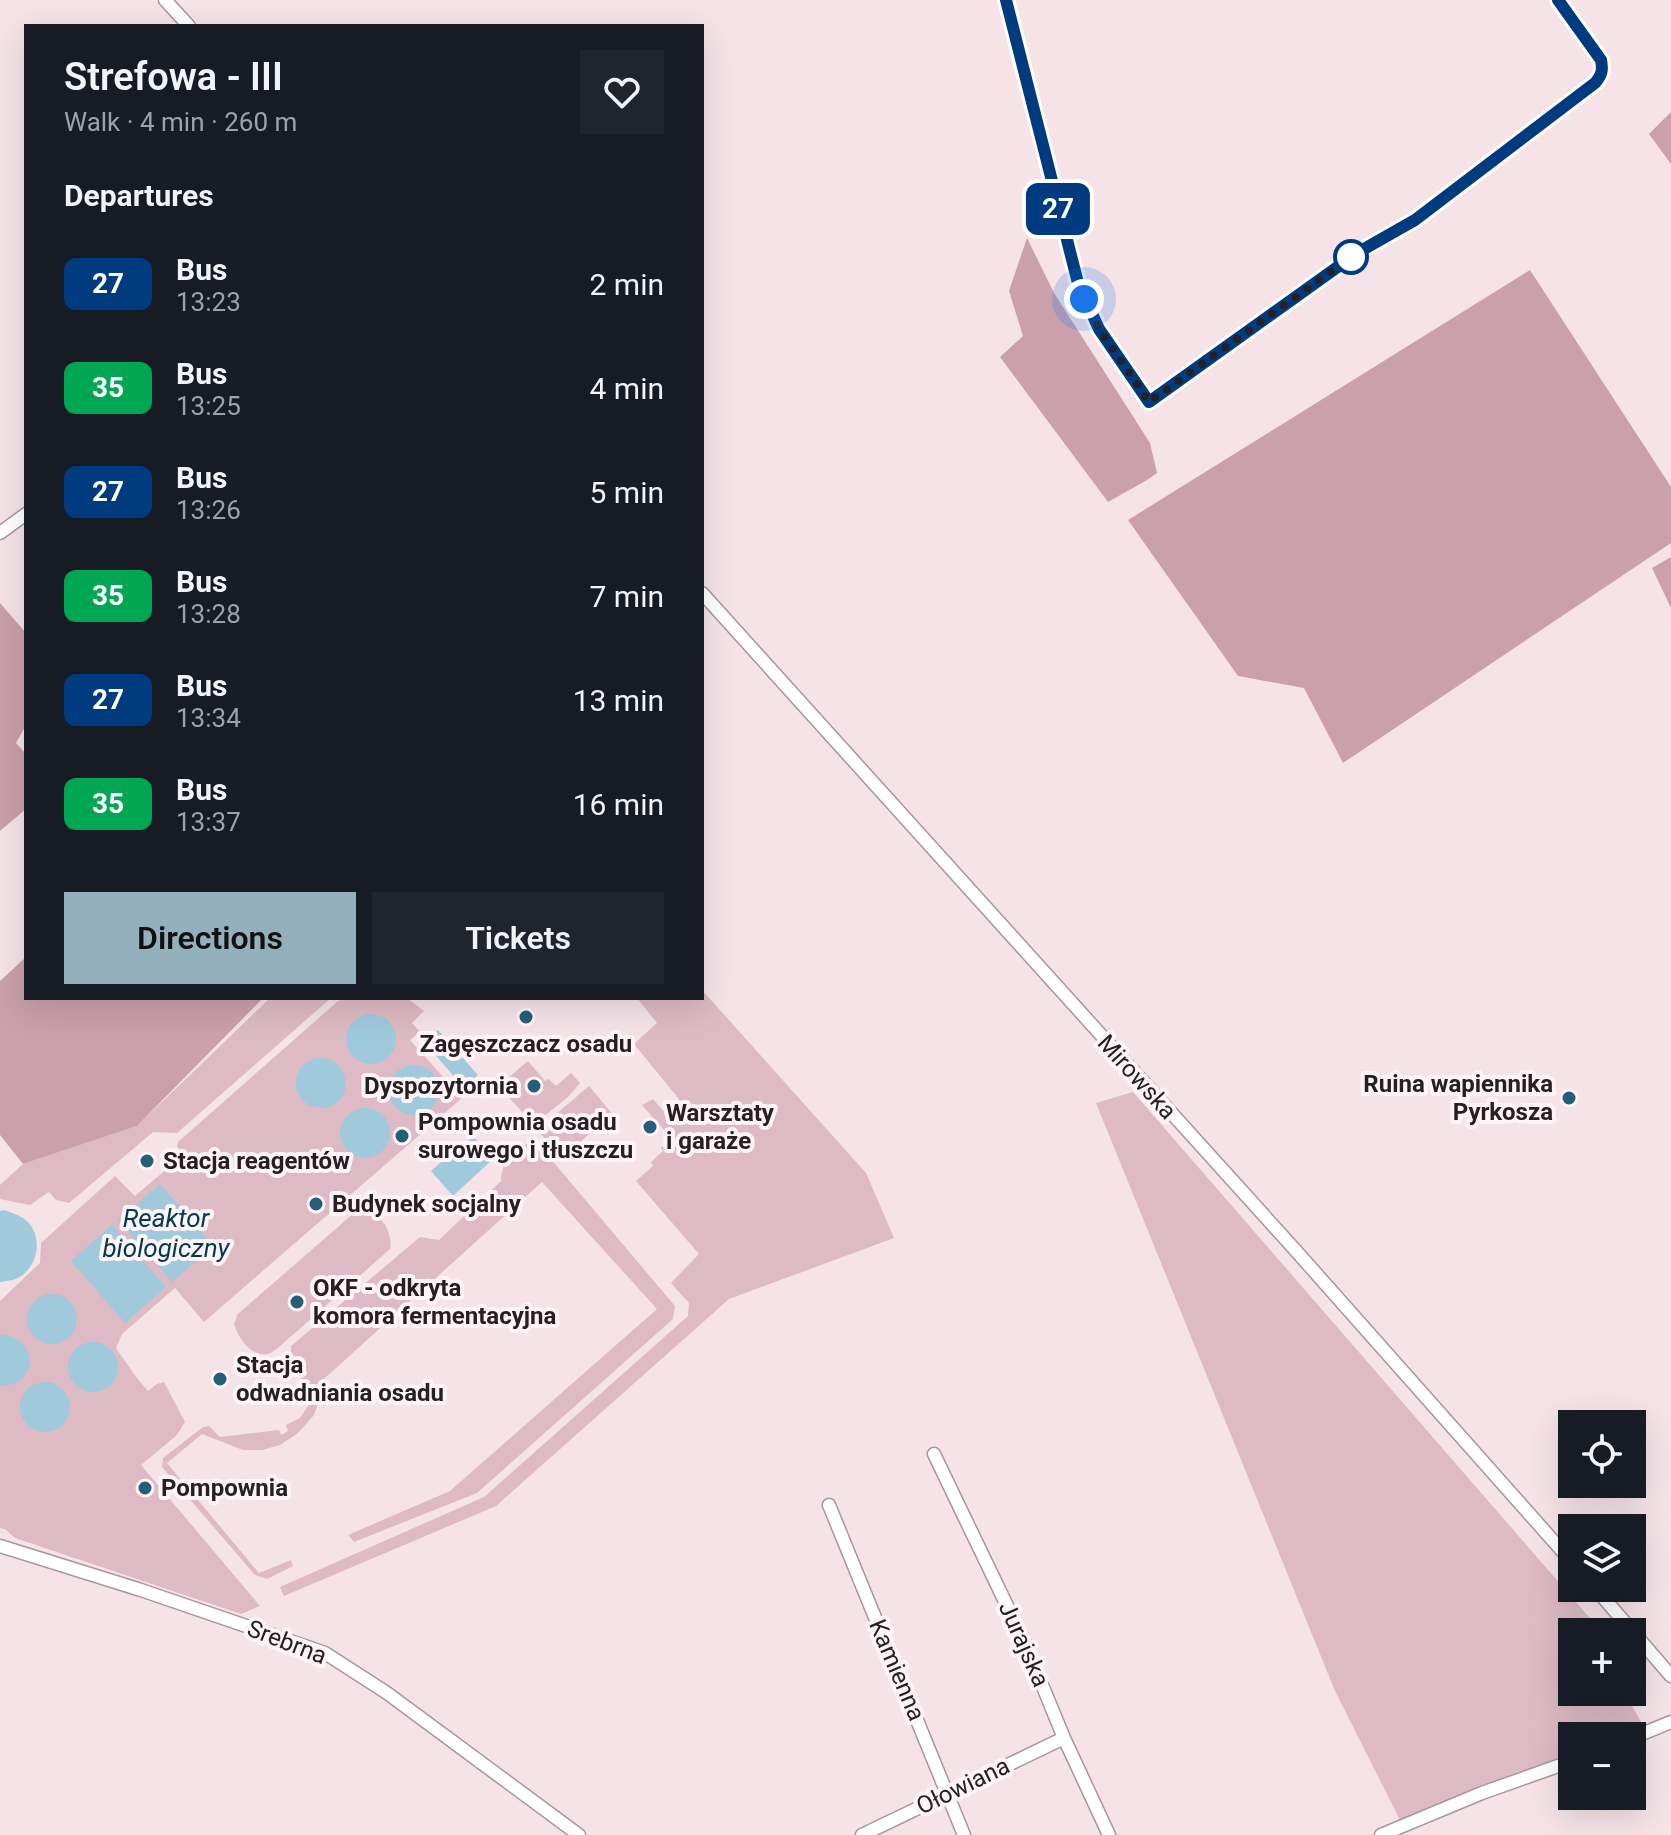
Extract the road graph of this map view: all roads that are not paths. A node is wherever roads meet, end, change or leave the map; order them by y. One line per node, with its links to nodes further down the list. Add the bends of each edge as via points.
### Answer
1 (165, 0): 4 (street)
2 (1006, 0): 3 (street, via 1078,283 1099,329 1149,402 1357,253 1415,220 1595,83 1603,69 1601,60)
3 (1558, 0)
4 (187, 24)
5 (24, 515): 6 (street)
6 (0, 533)
7 (704, 595): 11 (street, Mirowska)
8 (934, 1454): 16 (street, Jurajska, via 1024,1641)
9 (829, 1505): 18 (street, Kamienna)
10 (0, 1546): 19 (street, Srebrna, via 325,1653)
11 (1558, 1546)
12 (1607, 1602): 13 (street)
13 (1671, 1676)
14 (1671, 1722): 15 (street)
15 (1646, 1732)
16 (1064, 1738): 18 (street, Ołowiana); 22 (street, Jurajska)
17 (1558, 1766): 23 (street)
18 (948, 1793): 20 (street, Ołowiana); 21 (street, Kamienna)
19 (579, 1835)
20 (862, 1835)
21 (964, 1835)
22 (1109, 1835)
23 (1381, 1835)

